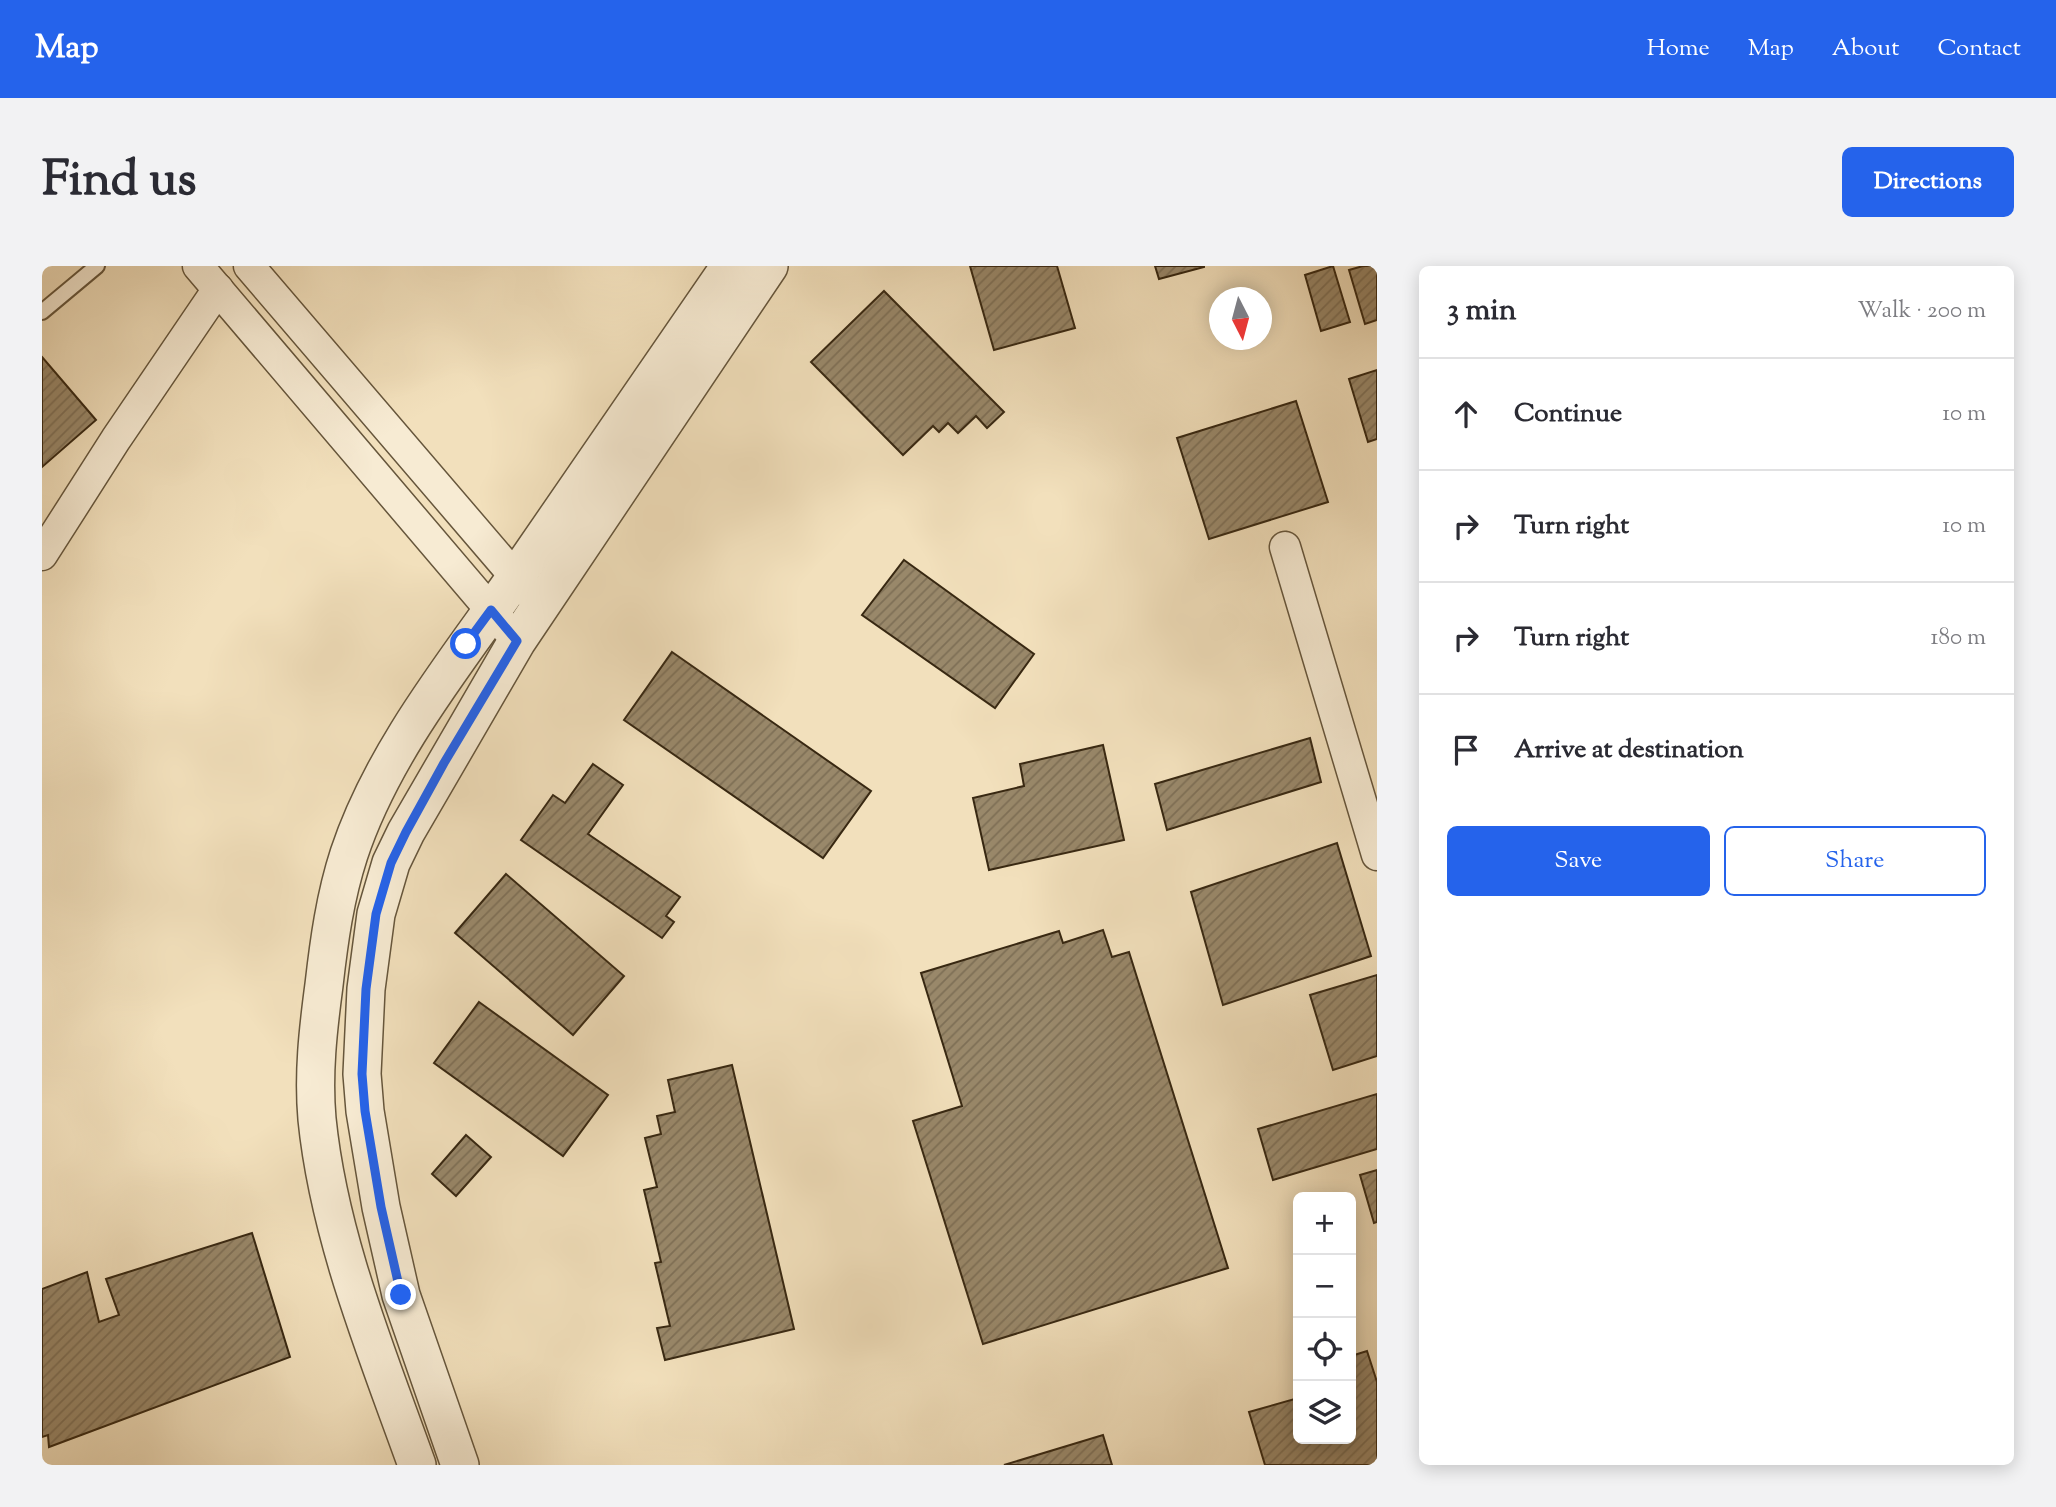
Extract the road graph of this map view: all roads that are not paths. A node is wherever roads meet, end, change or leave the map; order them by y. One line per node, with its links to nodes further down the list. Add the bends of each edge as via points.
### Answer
1 (97, 266): 7 (lane)
2 (198, 266): 6 (street)
3 (249, 266): 10 (street)
4 (730, 266): 10 (street)
5 (769, 266): 11 (street)
6 (218, 289): 9 (street); 12 (street)
7 (42, 313)
8 (1284, 547): 14 (street)
9 (42, 555)
10 (516, 577): 11 (street); 12 (street)
11 (541, 606): 13 (street)
12 (491, 610): 13 (street); 15 (street, via 387,767 360,825 333,911 316,1045 317,1120 332,1208 362,1311)
13 (517, 641): 16 (street, via 391,863 376,914 366,989 362,1074 381,1207 401,1295)
14 (1377, 855)
15 (417, 1465)
16 (460, 1465)

